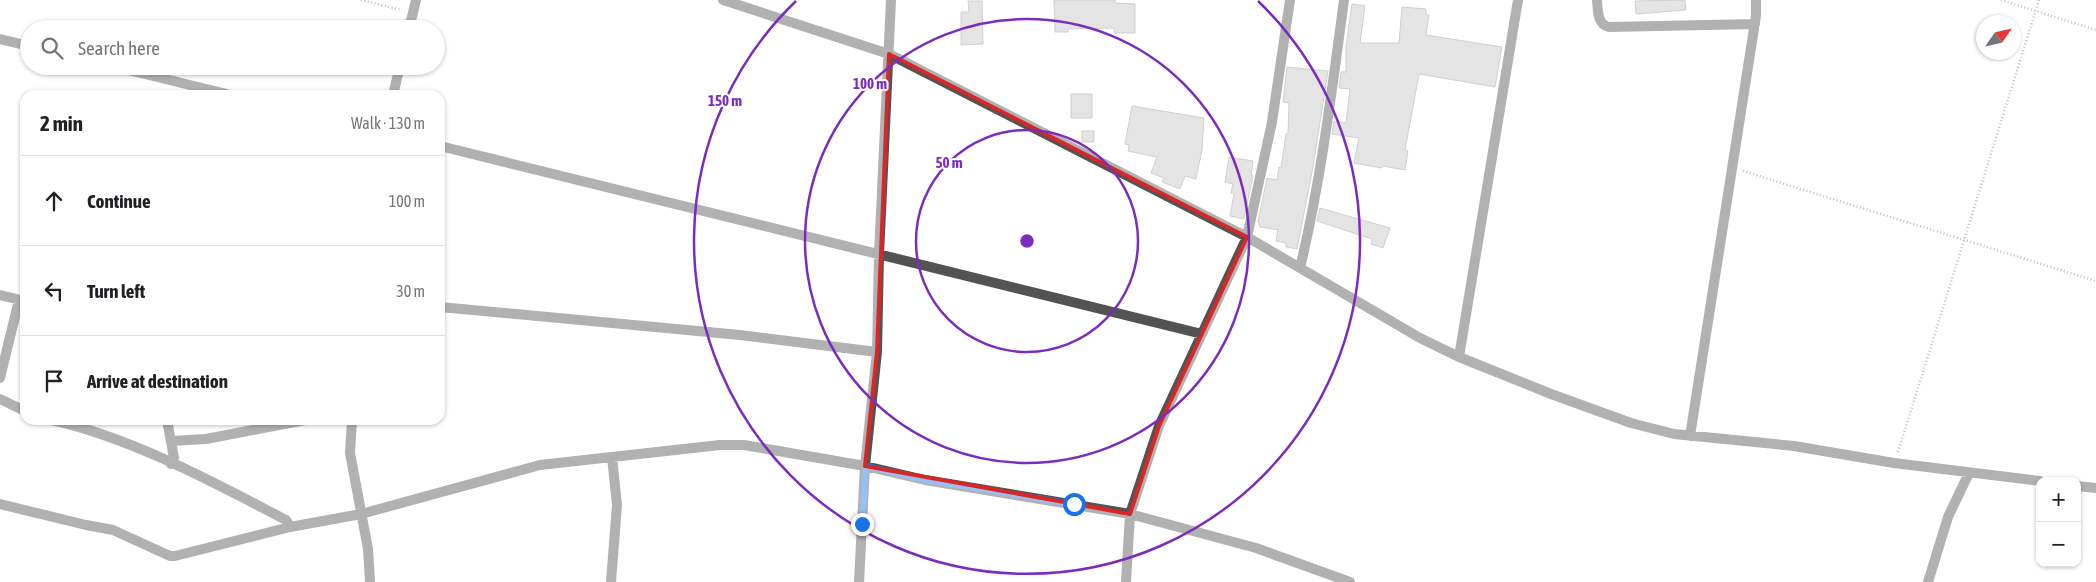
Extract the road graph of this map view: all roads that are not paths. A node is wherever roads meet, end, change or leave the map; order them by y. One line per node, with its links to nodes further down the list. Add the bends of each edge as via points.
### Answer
1 (416, 0): 9 (street)
2 (723, 0): 13 (street)
3 (891, 0): 13 (street)
4 (1290, 0): 19 (street, via 1272,122)
5 (1344, 0): 21 (street, via 1313,216)
6 (1518, 0): 28 (street)
7 (1597, 0): 10 (street, via 1599,20 1605,26)
8 (1756, 0): 10 (street)
9 (412, 20)
10 (1755, 24): 36 (street)
11 (0, 39): 12 (street)
12 (20, 44)
13 (889, 54): 19 (street); 20 (street)
14 (149, 75): 16 (street)
15 (398, 75): 17 (street)
16 (210, 90)
17 (394, 90)
18 (445, 147): 20 (street)
19 (1247, 237): 21 (street); 26 (street)
20 (879, 256): 26 (street); 27 (street)
21 (1300, 268): 28 (street)
22 (0, 295): 23 (street)
23 (20, 300)
24 (445, 306): 27 (street, via 740,335)
25 (20, 307): 29 (street)
26 (1202, 334): 47 (street, via 1159,426)
27 (877, 352): 40 (street)
28 (1459, 357): 36 (street, via 1632,423)
29 (0, 378)
30 (0, 399): 31 (street)
31 (20, 409)
32 (72, 425): 39 (street, via 99,432)
33 (168, 425): 37 (street)
34 (279, 425): 37 (street, via 206,439)
35 (352, 425): 46 (street, via 350,453)
36 (1690, 436): 41 (street, via 1794,446)
37 (171, 441): 39 (street, via 174,458)
38 (612, 457): 40 (street, via 744,445); 46 (street, via 540,465); 50 (street, via 618,505)
39 (171, 464): 48 (street, via 286,520)
40 (866, 466): 47 (street, via 925,480); 51 (street)
41 (1969, 473): 42 (street); 54 (street, via 1948,518)
42 (2036, 481)
43 (2081, 486): 44 (street)
44 (2096, 488)
45 (0, 504): 48 (street, via 114,530 170,556)
46 (361, 514): 48 (street); 49 (street)
47 (1130, 514): 52 (street); 53 (street, via 1256,548)
48 (290, 527)
49 (370, 582)
50 (611, 582)
51 (858, 582)
52 (1126, 582)
53 (1350, 582)
54 (1928, 582)

